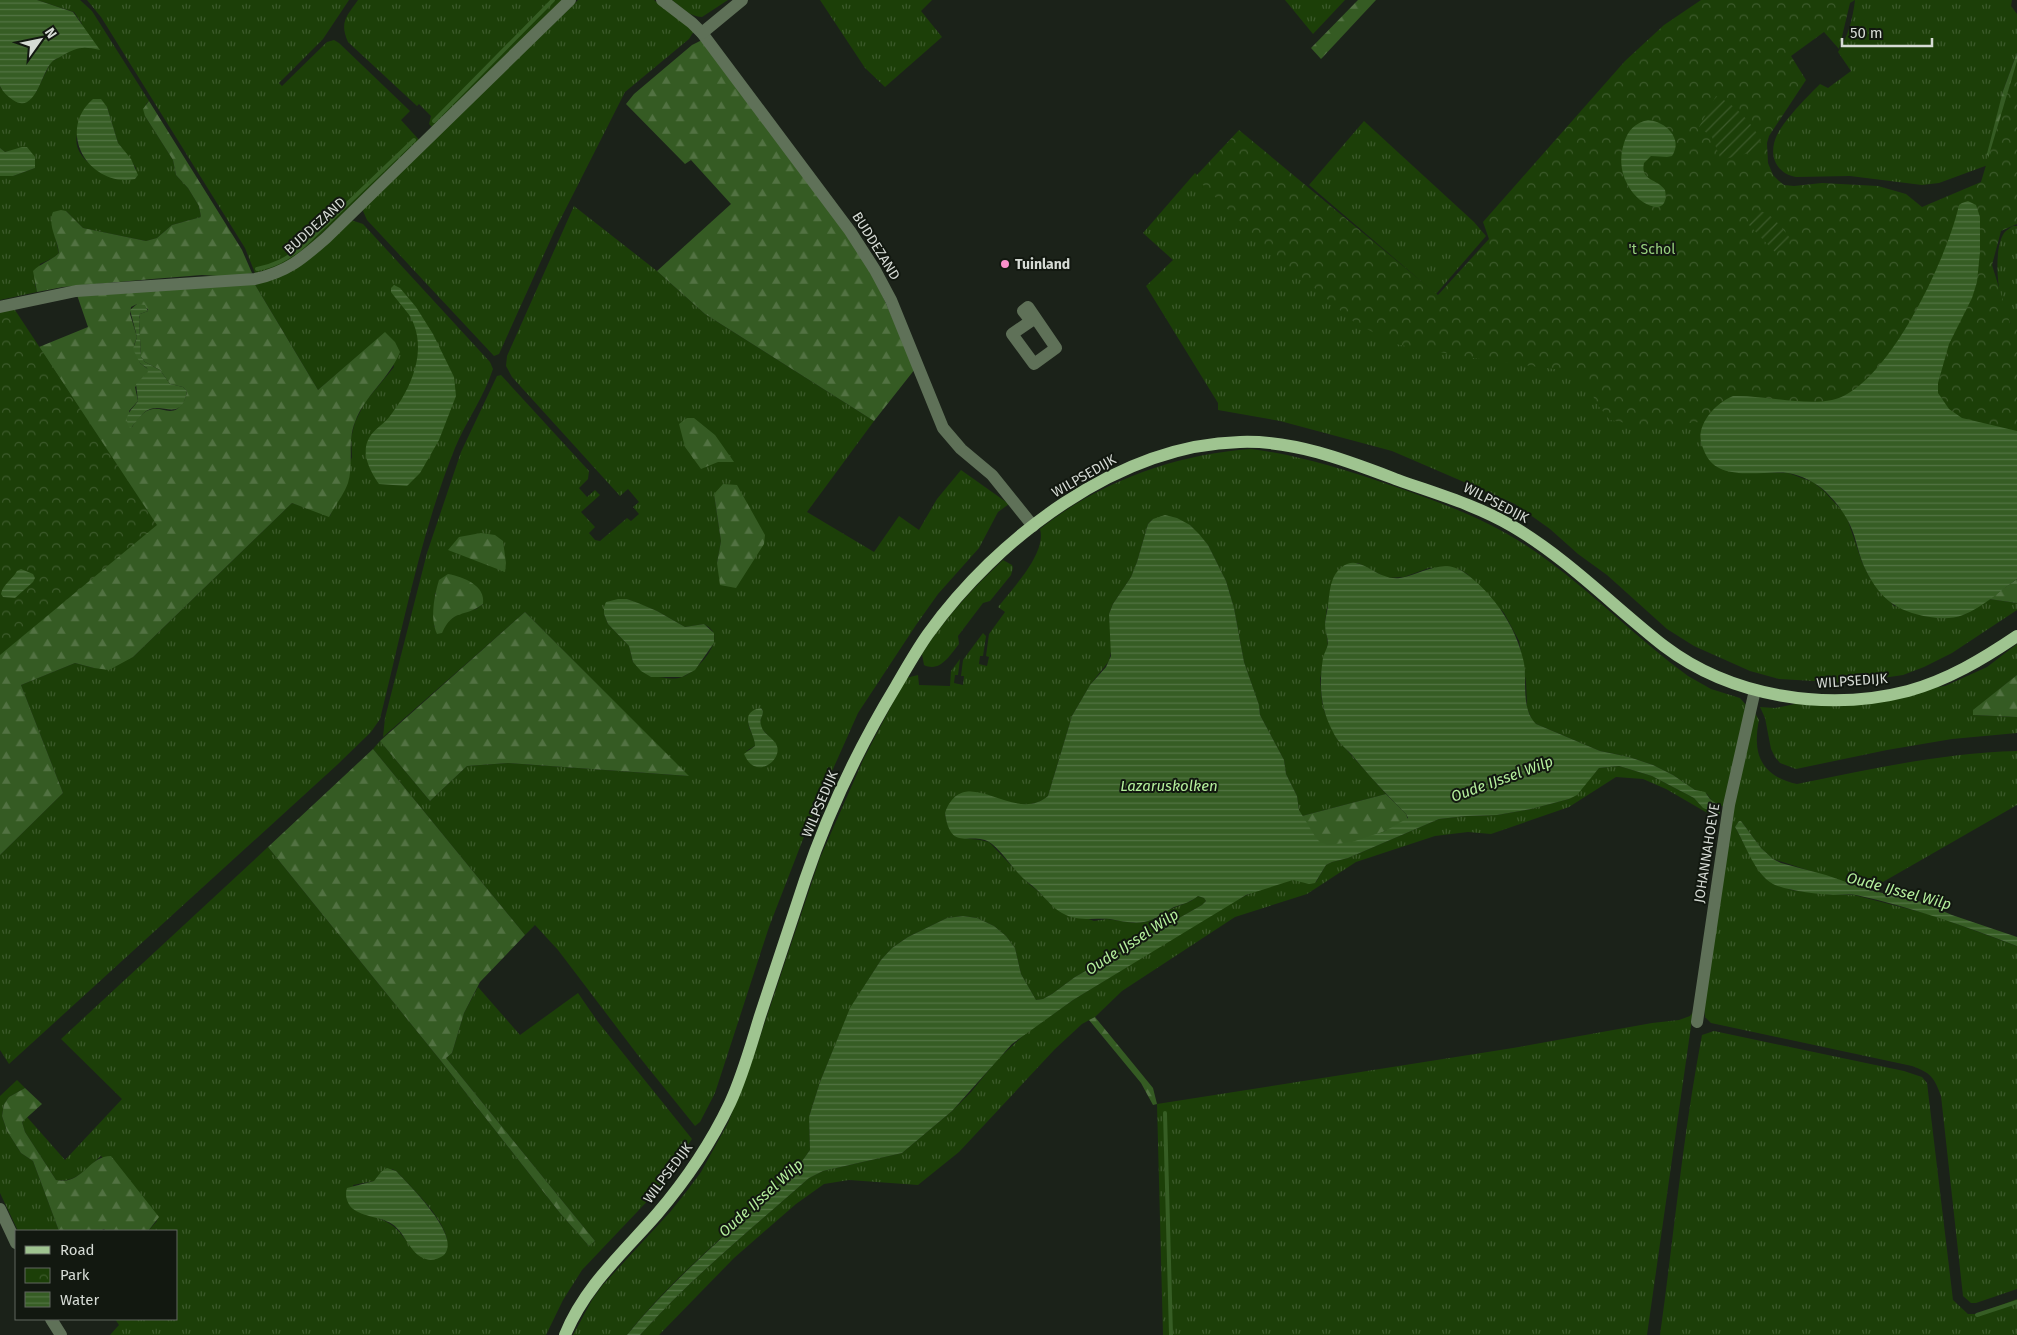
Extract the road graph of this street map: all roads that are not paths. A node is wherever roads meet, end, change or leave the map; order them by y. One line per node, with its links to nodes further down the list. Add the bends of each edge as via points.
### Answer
1 (570, 0): 5 (street, BUDDEZAND, via 326,238 282,272 255,279 76,291)
2 (662, 0): 4 (street, BUDDEZAND)
3 (742, 0): 4 (street)
4 (702, 33): 6 (street, BUDDEZAND, via 850,231 875,270 891,300 943,428 960,449 992,475)
5 (0, 307)
6 (1033, 526): 8 (main road, WILPSEDIJK, via 1081,492 1134,465 1169,454 1206,445 1240,442 1289,446 1346,461 1441,494 1507,523 1544,546 1668,649 1708,672); 14 (main road, WILPSEDIJK, via 984,570 946,612 918,650 876,719 816,850 740,1078 721,1121 672,1196 594,1283)
7 (2017, 636): 8 (main road, WILPSEDIJK, via 1962,670 1923,686 1889,695 1802,699)
8 (1756, 690): 9 (street, JOHANNAHOEVE, via 1729,805)
9 (1697, 1022)
10 (0, 1209): 11 (street)
11 (15, 1242)
12 (52, 1320): 13 (street)
13 (61, 1335)
14 (565, 1335)

